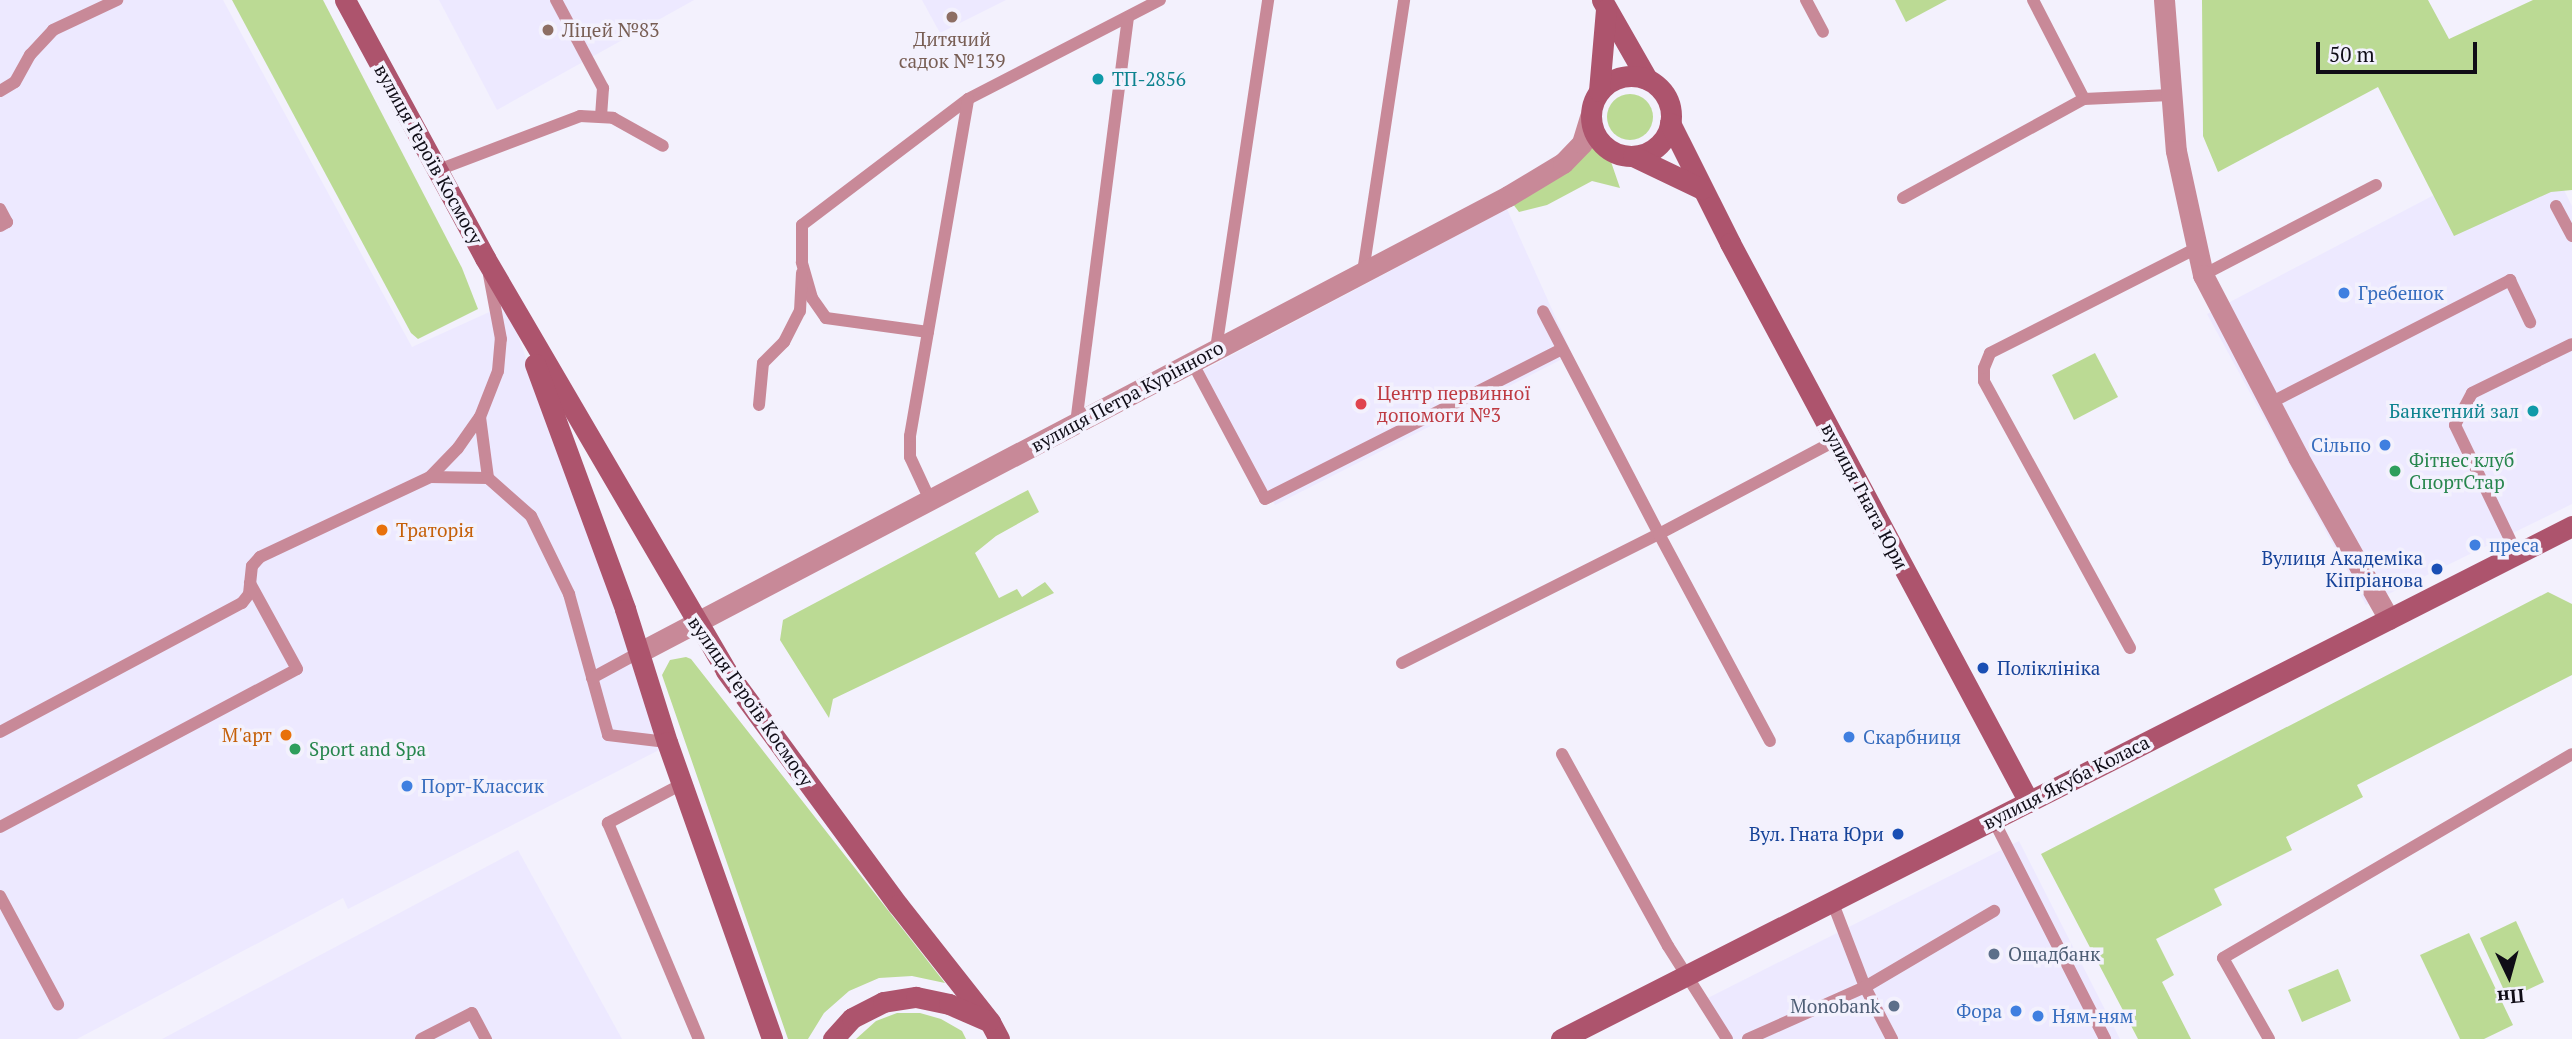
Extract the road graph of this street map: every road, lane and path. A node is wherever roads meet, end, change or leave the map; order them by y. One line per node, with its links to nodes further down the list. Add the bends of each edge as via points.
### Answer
1 (117, 0): 14 (lane, via 53,30 30,55 15,82)
2 (345, 0): 24 (street, вулиця Героїв Космосу)
3 (556, 0): 20 (lane, via 603,88)
4 (1160, 0): 11 (lane)
5 (1268, 0): 42 (lane)
6 (1404, 0): 35 (lane)
7 (1806, 0): 12 (lane)
8 (2032, 0): 18 (lane)
9 (2164, 0): 16 (street)
10 (1604, 5): 13 (street); 15 (street)
11 (1128, 17): 17 (lane); 48 (lane)
12 (1823, 32)
13 (1647, 79): 15 (street, via 1621,77); 21 (street, via 1666,97)
14 (0, 91)
15 (1599, 91): 19 (street)
16 (2170, 95): 18 (lane); 32 (street)
17 (968, 99): 34 (lane, via 802,225); 40 (lane)
18 (2084, 99): 27 (lane)
19 (1590, 116): 23 (street, via 1599,140 1620,155); 35 (street, вулиця Петра Курінного, via 1582,142 1563,163)
20 (601, 117): 22 (lane, via 613,118); 24 (lane, via 580,117)
21 (1670, 123): 23 (street, via 1657,146); 26 (street, вулиця Гната Юри)
22 (663, 146)
23 (1633, 156): 26 (street)
24 (438, 170): 33 (street, вулиця Героїв Космосу)
25 (2376, 184): 36 (lane)
26 (1702, 189): 49 (street, вулиця Гната Юри)
27 (1903, 198)
28 (2557, 206): 31 (lane)
29 (0, 209): 30 (lane, via 8,222)
30 (0, 226)
31 (2572, 236)
32 (2195, 250): 36 (street); 59 (lane, via 1990,353 1984,368 1984,381)
33 (485, 258): 37 (street, вулиця Героїв Космосу); 47 (lane, via 501,349 498,371)
34 (802, 262): 40 (lane, via 812,298 826,318); 46 (lane, via 800,311 784,342 763,363)
35 (1363, 272): 42 (street, вулиця Петра Курінного)
36 (2203, 275): 45 (street)
37 (514, 307): 58 (street, вулиця Героїв Космосу); 60 (street, вулиця Героїв Космосу)
38 (1543, 311): 43 (lane)
39 (2530, 322): 45 (lane, via 2510,280)
40 (928, 332): 52 (lane, via 910,457)
41 (2572, 344): 55 (lane, via 2472,393 2455,425)
42 (1216, 349): 44 (street, вулиця Петра Курінного)
43 (1562, 349): 44 (lane, via 1265,499); 54 (lane)
44 (1192, 362): 48 (street, вулиця Петра Курінного)
45 (2270, 403): 57 (street)
46 (759, 405)
47 (480, 417): 50 (lane, via 458,449); 51 (lane)
48 (1076, 423): 52 (street, вулиця Петра Курінного)
49 (1835, 441): 54 (lane); 69 (street, вулиця Гната Юри)
50 (430, 477): 51 (lane); 56 (lane, via 260,557)
51 (488, 478): 62 (lane, via 531,516 569,594)
52 (930, 500): 58 (street, вулиця Петра Курінного)
53 (2572, 526): 55 (street, вулиця Якуба Коласа)
54 (1659, 534): 61 (lane); 64 (lane)
55 (2517, 554): 57 (street, вулиця Якуба Коласа)
56 (248, 579): 63 (lane, via 249,594 242,603); 71 (lane, via 297,669)
57 (2389, 619): 69 (street, вулиця Якуба Коласа)
58 (695, 623): 60 (street, вулиця Петра Курінного); 78 (street, вулиця Героїв Космосу, via 898,905)
59 (2130, 648)
60 (639, 652): 62 (lane); 65 (street, вулиця Героїв Космосу)
61 (1402, 663)
62 (592, 678): 65 (lane, via 608,735)
63 (0, 732)
64 (1770, 741)
65 (667, 742): 68 (street, вулиця Героїв Космосу)
66 (1562, 754): 75 (lane)
67 (2572, 754): 89 (lane, via 2223,958)
68 (682, 784): 81 (lane, via 608,823); 82 (street, вулиця Героїв Космосу)
69 (2029, 802): 70 (street, вулиця Якуба Коласа)
70 (1993, 819): 73 (street, вулиця Якуба Коласа); 88 (lane)
71 (0, 827)
72 (0, 896): 77 (lane)
73 (1832, 901): 75 (street, вулиця Якуба Коласа); 76 (lane)
74 (1994, 911): 76 (lane)
75 (1686, 975): 84 (street, вулиця Якуба Коласа); 85 (lane)
76 (1865, 987): 86 (lane); 87 (lane)
77 (58, 1004)
78 (995, 1030): 83 (street, via 948,1004 916,997 883,1002 852,1018)
79 (421, 1039): 80 (lane, via 472,1013)
80 (486, 1039)
81 (699, 1039)
82 (771, 1039)
83 (833, 1039)
84 (1561, 1039)
85 (1727, 1039)
86 (1748, 1039)
87 (1892, 1039)
88 (2105, 1039)
89 (2269, 1039)

